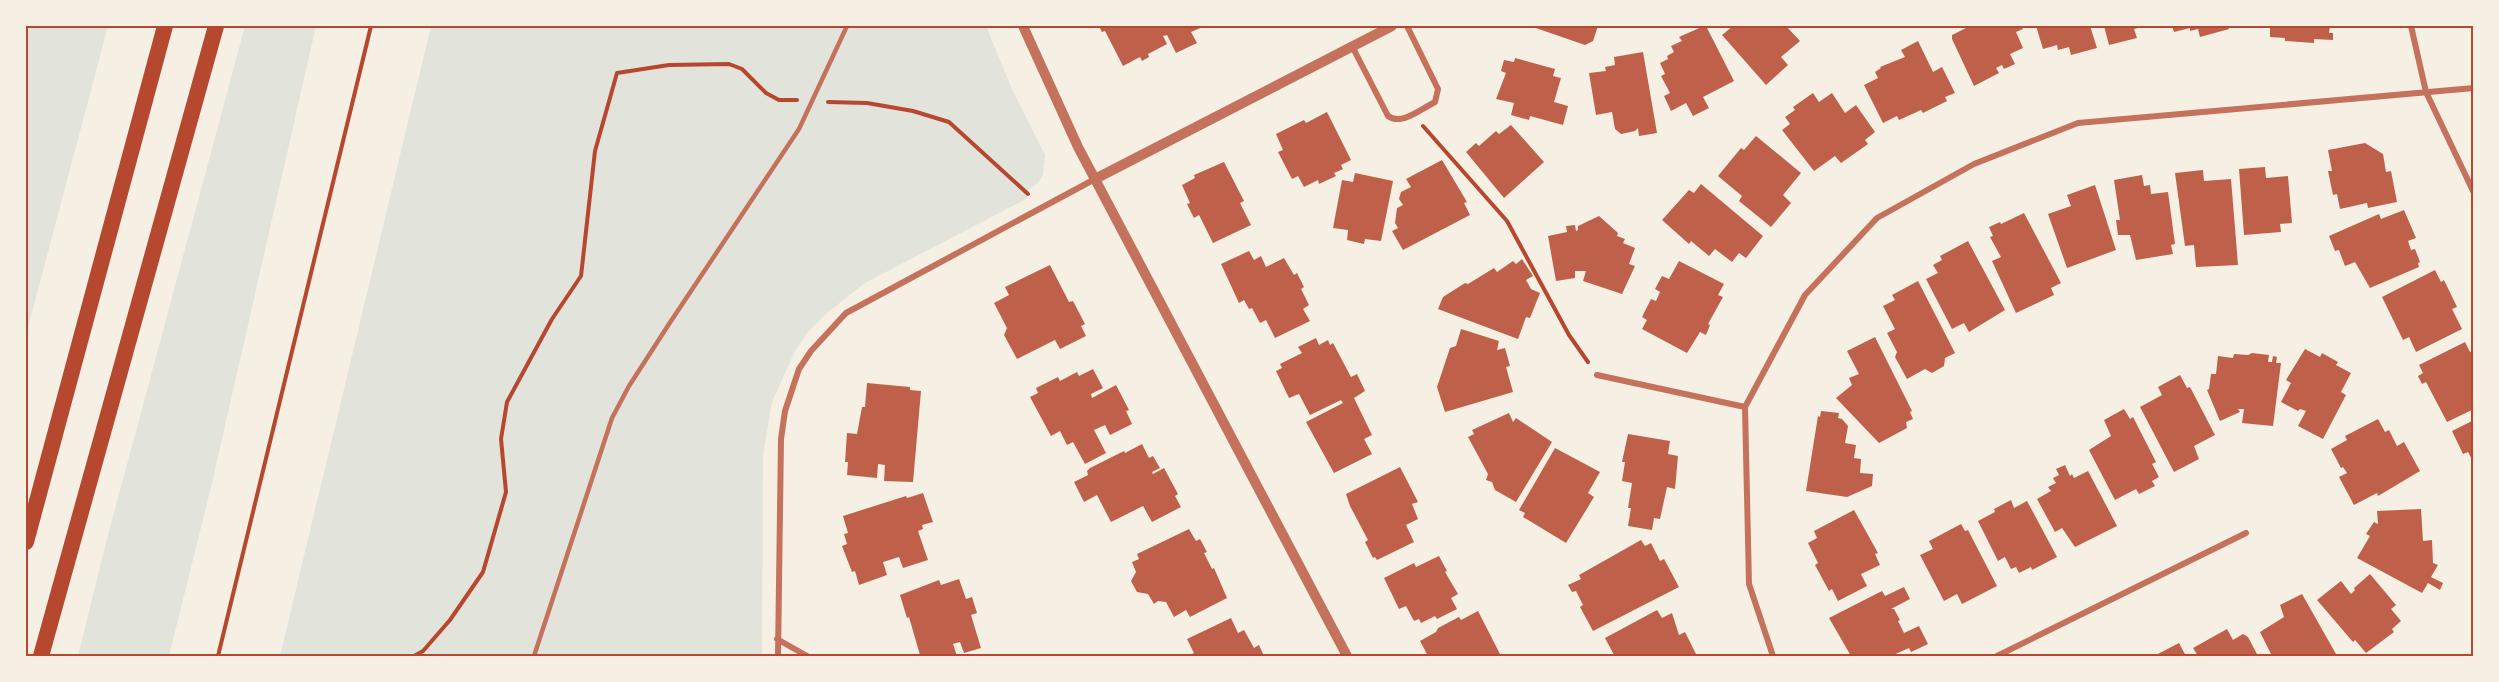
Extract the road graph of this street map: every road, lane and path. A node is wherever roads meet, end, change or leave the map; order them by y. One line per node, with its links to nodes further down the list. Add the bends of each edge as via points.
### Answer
1 (165, 26): 20 (highway)
2 (216, 26): 22 (highway)
3 (371, 26): 23 (path)
4 (847, 26): 12 (lane)
5 (1023, 26): 14 (street)
6 (1392, 26): 9 (street)
7 (1407, 26): 13 (street, via 1438,89 1435,102)
8 (2410, 26): 11 (street)
9 (1352, 46): 13 (street, via 1388,116 1401,120); 14 (street)
10 (2474, 88): 11 (street)
11 (2426, 92): 15 (street); 18 (street, via 2078,123 1974,164 1877,218 1806,295)
12 (811, 102): 16 (path, via 867,103 949,122); 24 (path, via 779,100 742,69 729,64 669,65 617,73 595,151 581,276 552,319 507,402 501,439 506,492 483,572 450,621); 25 (lane, via 799,129 669,324 612,418)
13 (1416, 112): 17 (path, via 1425,129 1507,221 1569,335)
14 (1095, 179): 21 (street, via 846,313 811,351 790,390 781,439); 28 (street)
15 (2474, 193)
16 (1028, 194)
17 (1597, 375): 18 (street)
18 (1745, 407): 29 (street, via 1749,584)
19 (2246, 533): 30 (street)
20 (26, 542)
21 (777, 639): 26 (street); 27 (street)
22 (41, 657)
23 (218, 657)
24 (414, 657)
25 (534, 657)
26 (778, 657)
27 (807, 657)
28 (1347, 657)
29 (1773, 657)
30 (1997, 657)

